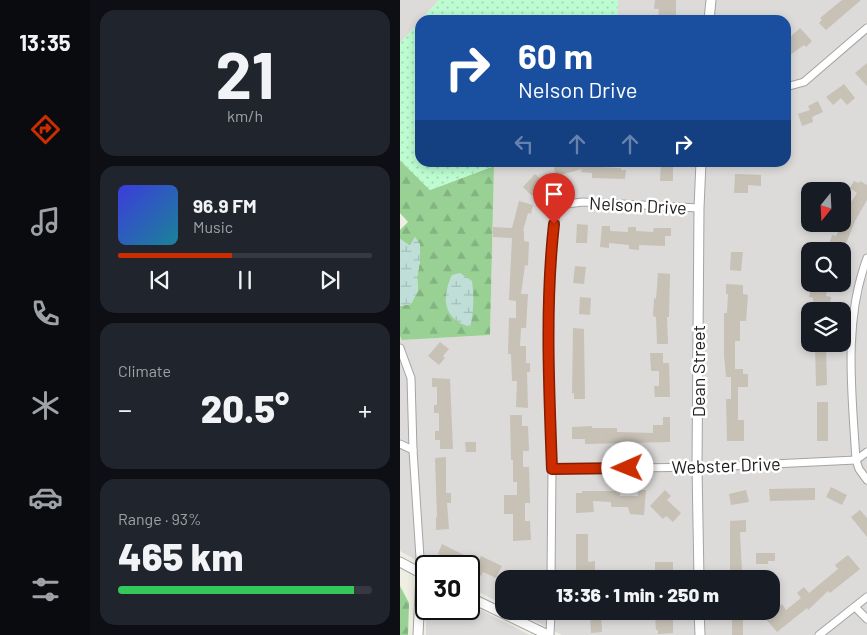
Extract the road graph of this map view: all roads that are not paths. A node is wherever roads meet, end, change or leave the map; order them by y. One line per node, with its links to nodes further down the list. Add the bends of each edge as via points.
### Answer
1 (711, 0): 2 (street)
2 (710, 15)
3 (867, 28): 4 (street, via 804,82)
4 (791, 86)
5 (701, 167): 6 (street, Dean Street)
6 (699, 208): 13 (street, Dean Street); 14 (street, Nelson Drive, via 583,202 566,204 556,214 550,286)
7 (867, 258): 12 (street, via 854,312 851,370)
8 (400, 348): 10 (street, via 412,378)
9 (400, 444): 10 (street)
10 (413, 450): 16 (street)
11 (867, 452): 12 (street)
12 (856, 460): 13 (street, Webster Drive); 15 (street)
13 (697, 467): 14 (street, Webster Drive); 20 (street, Dean Street)
14 (552, 469): 19 (street, Nelson Drive)
15 (867, 480)
16 (422, 555)
17 (400, 562): 18 (street)
18 (415, 570)
19 (551, 570)
20 (699, 570)
21 (867, 598): 23 (street)
22 (480, 601): 29 (street)
23 (855, 607): 24 (street); 31 (street)
24 (867, 619)
25 (420, 620): 28 (street)
26 (550, 620): 29 (street)
27 (699, 620): 30 (street)
28 (418, 635)
29 (549, 635)
30 (700, 635)
31 (819, 635)

